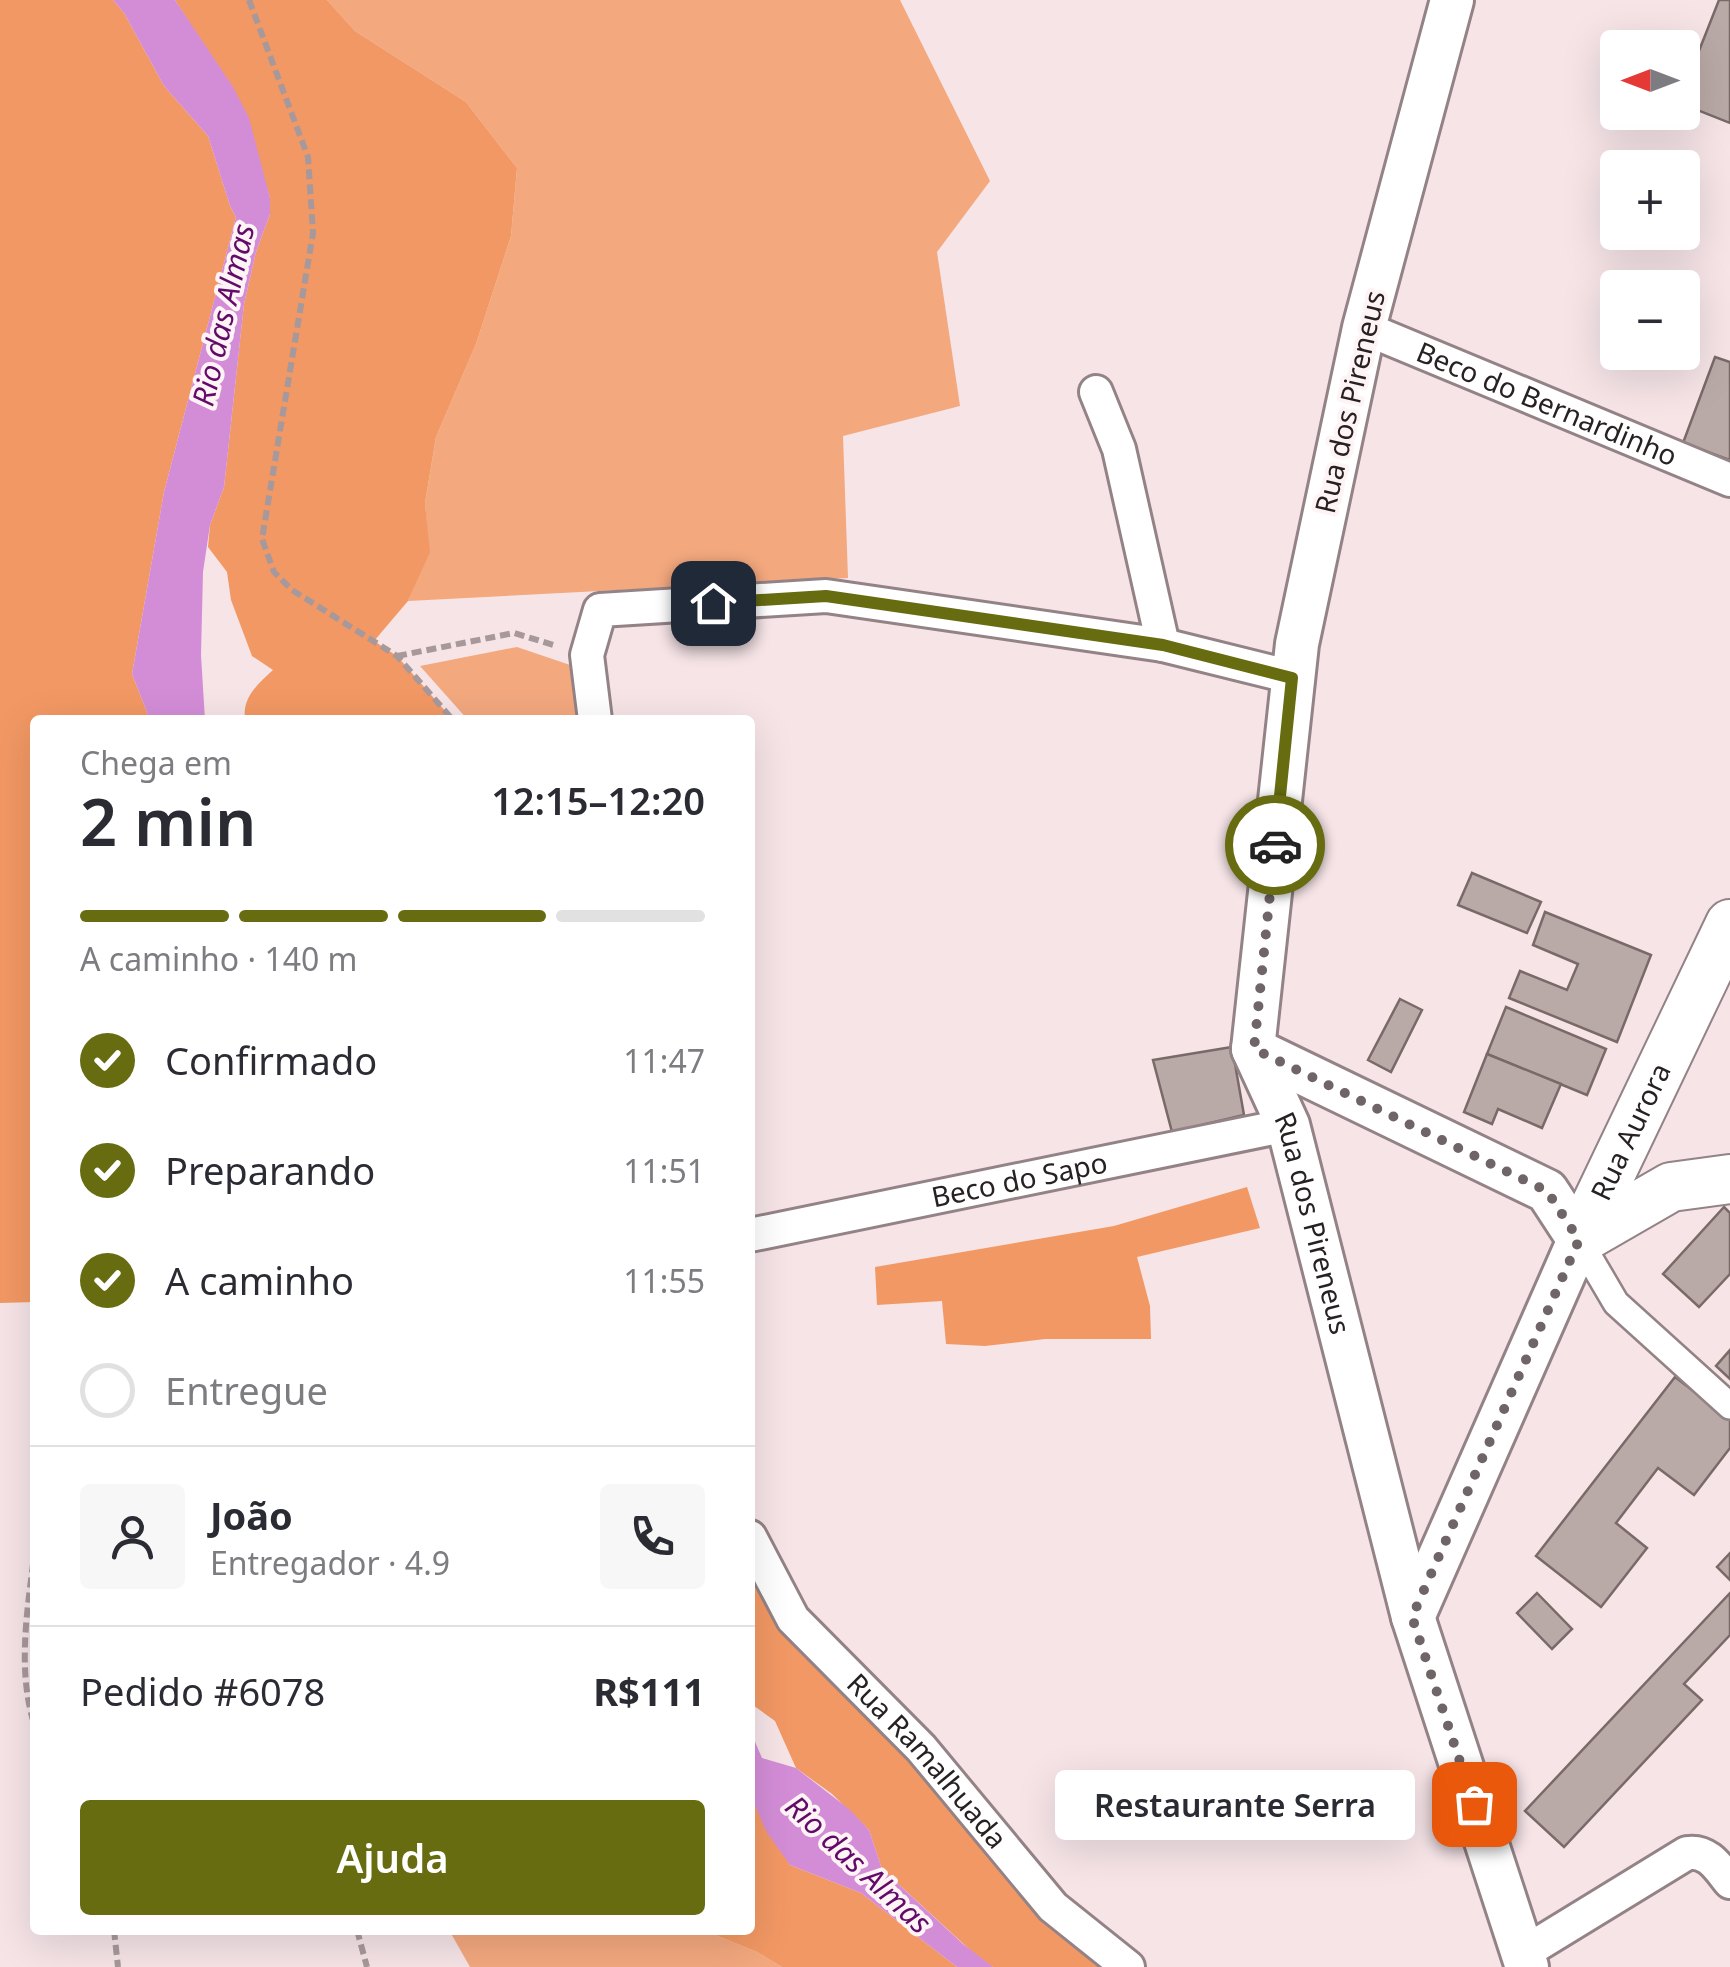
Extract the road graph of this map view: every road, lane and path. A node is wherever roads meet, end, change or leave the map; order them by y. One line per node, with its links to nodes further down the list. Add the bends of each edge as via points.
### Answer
1 (249, 0): 8 (path, via 308,156 312,233 262,540 274,572 292,590)
2 (1452, 0): 3 (street, Rua dos Pireneus)
3 (1364, 328): 5 (street, Beco do Bernardinho); 9 (street, Rua dos Pireneus)
4 (1096, 392): 6 (street, via 1119,448)
5 (1730, 480)
6 (1163, 645): 7 (street, via 826,596 600,610); 9 (street)
7 (588, 655): 8 (path, via 514,633); 11 (street)
8 (396, 656): 10 (path)
9 (1292, 678): 13 (street, Rua dos Pireneus)
10 (449, 715)
11 (594, 715)
12 (1730, 924): 14 (main road, Rua Aurora)
13 (1254, 1049): 15 (street, Rua dos Pireneus); 19 (street, via 1547,1191)
14 (1649, 1099): 17 (main road, via 1640,1148 1651,1170); 19 (main road, Rua Aurora)
15 (1288, 1125): 18 (street, Beco do Sapo); 23 (street, Rua dos Pireneus)
16 (1730, 1179): 17 (main road)
17 (1671, 1186): 19 (main road)
18 (755, 1235)
19 (1579, 1240): 20 (street, via 1616,1303); 23 (street, Rua Aurora)
20 (1730, 1406)
21 (755, 1547): 31 (street, Rua Ramalhuada, via 793,1619 921,1748 1053,1908)
22 (30, 1590): 24 (path)
23 (1412, 1617): 28 (street, Rua dos Pireneus)
24 (30, 1711)
25 (1730, 1882): 28 (street, via 1711,1858 1687,1853)
26 (115, 1935): 29 (path)
27 (358, 1935): 30 (path)
28 (1525, 1960)
29 (118, 1967)
30 (367, 1967)
31 (1128, 1967)

